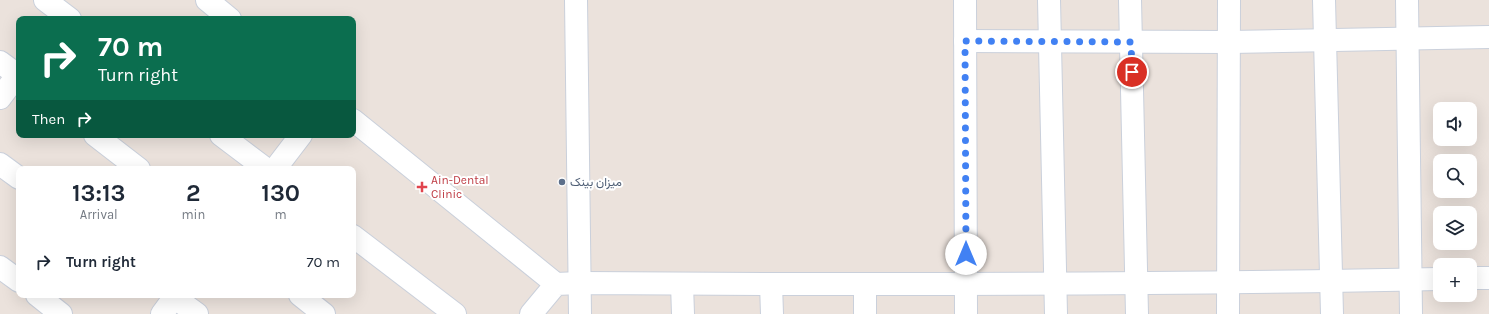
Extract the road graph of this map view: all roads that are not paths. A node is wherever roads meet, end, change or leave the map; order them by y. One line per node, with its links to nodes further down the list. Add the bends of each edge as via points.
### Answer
1 (45, 0): 10 (street)
2 (207, 0): 11 (street)
3 (576, 0): 40 (street)
4 (965, 0): 15 (street)
5 (1049, 0): 16 (street)
6 (1130, 0): 17 (street)
7 (1229, 0): 18 (street)
8 (1324, 0): 14 (street)
9 (1407, 0): 13 (street)
10 (66, 13)
11 (226, 16)
12 (1489, 37): 13 (street)
13 (1408, 39): 14 (street); 38 (street)
14 (1325, 40): 18 (street); 39 (street)
15 (965, 41): 16 (street); 45 (street)
16 (1050, 41): 17 (street); 46 (street)
17 (1131, 42): 18 (street); 47 (street)
18 (1230, 42): 41 (street)
19 (0, 62): 20 (street)
20 (16, 73)
21 (16, 79): 22 (street)
22 (0, 98)
23 (356, 122): 42 (street)
24 (99, 138): 28 (street)
25 (225, 138): 29 (street)
26 (299, 138): 30 (street)
27 (0, 164): 31 (street)
28 (135, 166)
29 (262, 166)
30 (277, 166)
31 (16, 176)
32 (356, 238): 55 (street)
33 (0, 267): 36 (street)
34 (1477, 278): 35 (street)
35 (1489, 278)
36 (16, 279)
37 (1433, 279): 38 (street)
38 (1410, 280): 39 (street); 66 (street)
39 (1331, 281): 41 (street); 65 (street)
40 (580, 283): 42 (street); 43 (street); 57 (street)
41 (1228, 283): 47 (street); 64 (street)
42 (556, 284): 56 (street)
43 (682, 284): 44 (street); 58 (street)
44 (771, 284): 48 (street); 59 (street)
45 (966, 284): 46 (street); 48 (street); 61 (street)
46 (1056, 284): 47 (street); 62 (street)
47 (1136, 284): 63 (street)
48 (865, 285): 60 (street)
49 (41, 298): 52 (street)
50 (304, 298): 54 (street)
51 (171, 300): 53 (street)
52 (62, 314)
53 (197, 314)
54 (324, 314)
55 (455, 314)
56 (531, 314)
57 (580, 314)
58 (683, 314)
59 (772, 314)
60 (865, 314)
61 (966, 314)
62 (1056, 314)
63 (1137, 314)
64 (1228, 314)
65 (1332, 314)
66 (1411, 314)

